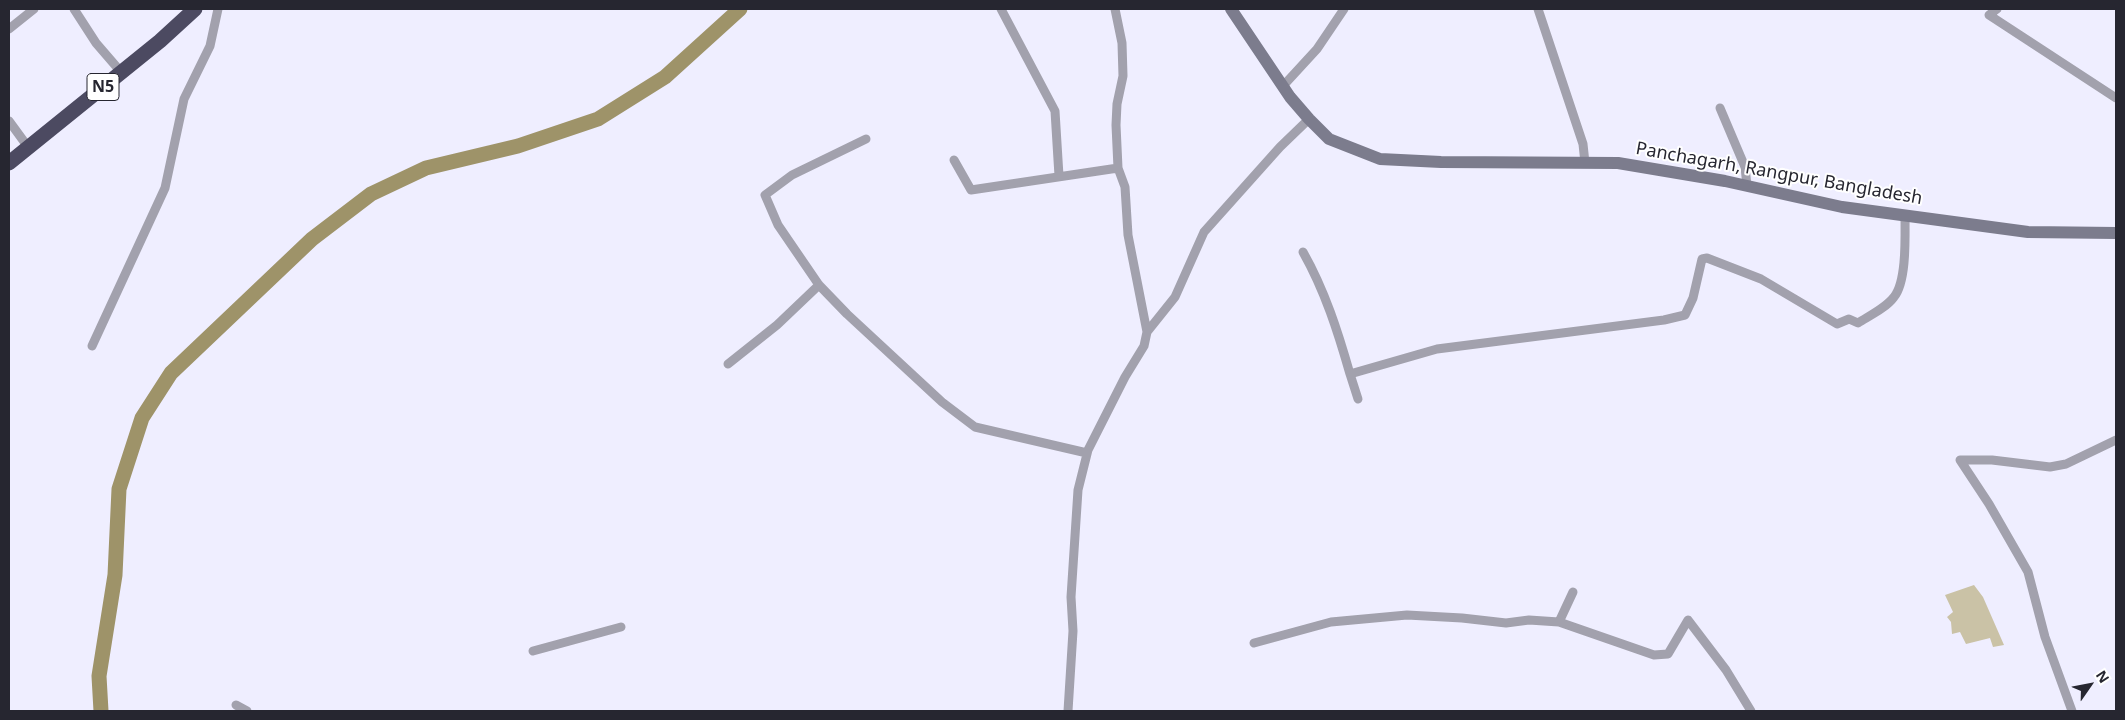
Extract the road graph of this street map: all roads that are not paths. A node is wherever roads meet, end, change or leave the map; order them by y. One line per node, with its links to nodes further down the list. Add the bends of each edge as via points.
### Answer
1 (34, 9): 13 (street)
2 (74, 9): 14 (street, via 96,43)
3 (195, 9): 14 (highway, N5)
4 (218, 9): 33 (street, via 210,46 184,99 165,188)
5 (1002, 9): 26 (street, via 1055,111)
6 (1115, 9): 25 (street, via 1123,68 1116,125)
7 (1231, 9): 15 (street, Panchagarh, Rangpur, Bangladesh)
8 (1344, 9): 15 (street, via 1317,49)
9 (1538, 9): 24 (street, via 1583,144)
10 (1980, 9): 12 (street)
11 (1997, 9): 12 (street)
12 (1989, 15): 16 (street)
13 (9, 29)
14 (121, 72): 21 (highway, N5)
15 (1283, 86): 18 (street, Panchagarh, Rangpur, Bangladesh)
16 (2116, 98)
17 (1720, 108): 27 (street, via 1744,167)
18 (1310, 119): 24 (street, Panchagarh, Rangpur, Bangladesh, via 1329,139 1380,159); 32 (street, via 1280,147 1204,232 1175,297)
19 (9, 121): 21 (street)
20 (866, 140): 31 (street, via 792,175 765,195 778,225)
21 (28, 147): 23 (highway, N5)
22 (954, 160): 26 (street, via 970,190)
23 (9, 162)
24 (1585, 162): 27 (street, Panchagarh, Rangpur, Bangladesh, via 1618,163)
25 (1118, 168): 26 (street); 32 (street, via 1125,187 1128,235)
26 (1059, 176)
27 (1747, 186): 28 (street, Panchagarh, Rangpur, Bangladesh, via 1842,207)
28 (1905, 215): 29 (street, Panchagarh, Rangpur, Bangladesh, via 2028,232); 35 (street, via 1905,246 1894,298 1858,323 1849,318 1837,324 1761,280 1708,258 1702,259 1693,298 1685,315 1437,349)
29 (2116, 233)
30 (1303, 252): 35 (street, via 1330,308)
31 (818, 285): 34 (street, via 771,330); 38 (street, via 942,402 975,426)
32 (1147, 332): 38 (street, via 1144,346 1125,376)
33 (92, 346)
34 (728, 364)
35 (1350, 374): 36 (street)
36 (1358, 399)
37 (2116, 440): 48 (street, via 2066,464 2050,466 1960,460 2028,572 2044,637)
38 (1087, 453): 46 (street, via 1078,490 1073,546 1070,597 1073,631)
39 (1573, 592): 40 (street)
40 (1560, 622): 42 (street, via 1529,620 1506,623 1407,615 1331,622); 47 (street, via 1654,654 1668,654 1688,620 1726,670)
41 (621, 627): 43 (street)
42 (1254, 643)
43 (533, 651)
44 (236, 706): 45 (street)
45 (247, 711)
46 (1068, 711)
47 (1751, 711)
48 (2072, 711)

